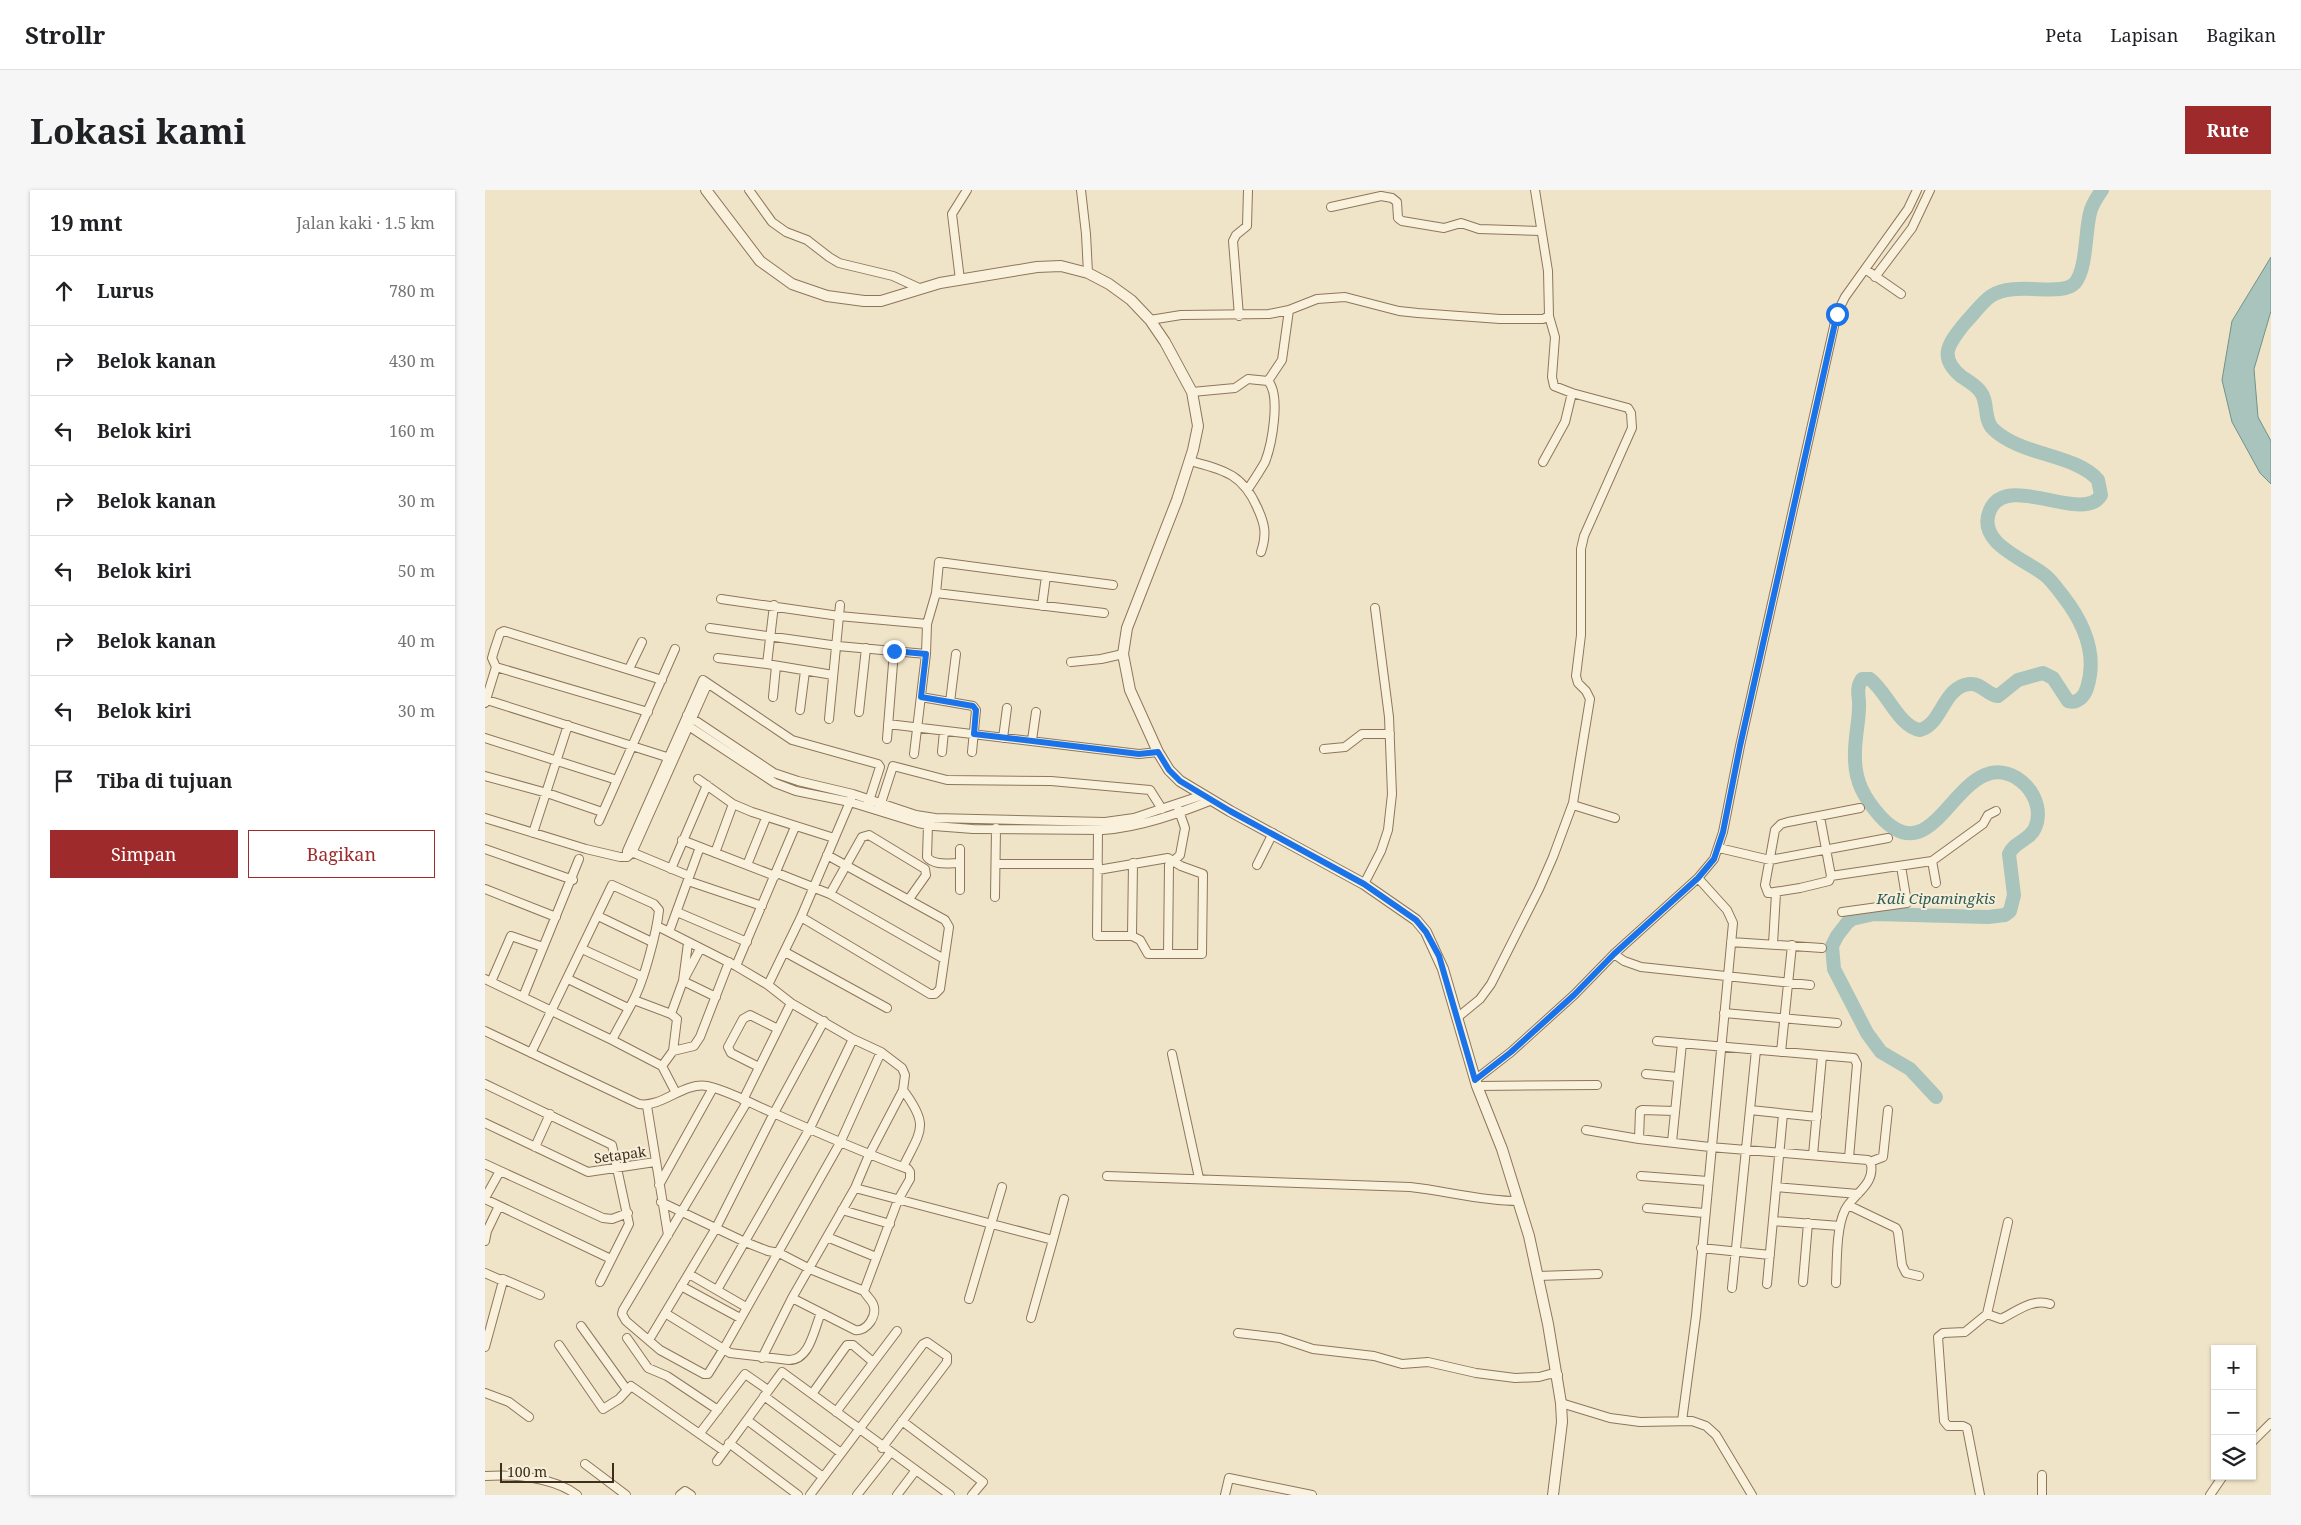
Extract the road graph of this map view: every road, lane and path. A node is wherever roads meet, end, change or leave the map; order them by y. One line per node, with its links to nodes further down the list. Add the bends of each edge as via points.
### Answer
1 (706, 190): 17 (street, via 760,260 782,278 802,288 839,298 881,301)
2 (749, 190): 17 (street, via 772,222 786,232 807,240 839,263 893,276)
3 (967, 190): 16 (street, via 952,214)
4 (1081, 190): 14 (street)
5 (1248, 190): 20 (street, via 1247,226 1233,241)
6 (1535, 190): 12 (street)
7 (1917, 190): 10 (street)
8 (1930, 190): 11 (street)
9 (1331, 207): 12 (street, via 1386,196 1397,202 1398,218 1403,221 1444,228 1461,223 1485,230)
10 (1900, 220): 11 (street); 13 (street)
11 (1912, 228): 15 (street)
12 (1541, 231): 21 (street, via 1548,271)
13 (1865, 269): 15 (street); 120 (street, via 1845,297 1833,327)
14 (1088, 273): 16 (street, via 1049,266); 22 (street, via 1131,300)
15 (1875, 277): 18 (street)
16 (960, 280): 17 (street)
17 (915, 290)
18 (1901, 294)
19 (1289, 310): 20 (street); 21 (street, via 1317,299 1345,297 1418,313 1536,320); 23 (street, via 1282,360)
20 (1239, 316): 22 (street, via 1181,315)
21 (1549, 316): 25 (street, via 1555,337 1552,382 1557,388)
22 (1151, 320): 24 (street)
23 (1268, 381): 24 (street, via 1248,379 1235,388); 28 (street, via 1275,398 1269,448)
24 (1193, 392): 26 (street, via 1198,426)
25 (1572, 393): 27 (street, via 1565,422); 99 (street, via 1628,408 1632,428 1583,536 1581,635 1575,676 1590,699)
26 (1190, 461): 28 (street, via 1230,473); 50 (street, via 1130,616)
27 (1543, 462)
28 (1248, 489): 29 (street, via 1265,529)
29 (1261, 552)
30 (1046, 576): 31 (street); 32 (street, via 939,562); 36 (street)
31 (1113, 585)
32 (935, 593): 36 (street); 40 (street)
33 (721, 599): 34 (street)
34 (774, 605): 39 (street); 42 (street)
35 (840, 605): 39 (street)
36 (1042, 606): 38 (street)
37 (1375, 608): 76 (street)
38 (1104, 613)
39 (839, 616): 40 (street); 44 (street)
40 (927, 624): 48 (street)
41 (710, 628): 42 (street)
42 (769, 636): 44 (street); 53 (street)
43 (642, 642): 56 (street)
44 (837, 646): 45 (street); 58 (street)
45 (866, 648): 47 (street); 67 (street)
46 (675, 649): 59 (street)
47 (894, 651): 48 (street); 71 (street)
48 (926, 654): 61 (street)
49 (956, 654): 63 (street)
50 (1119, 656): 52 (street); 85 (street)
51 (718, 658): 53 (street)
52 (1071, 662)
53 (767, 664): 54 (street)
54 (776, 666): 57 (street); 60 (street)
55 (496, 667): 56 (street, via 492,658 500,633 504,631); 62 (street); 66 (street)
56 (629, 669): 59 (street)
57 (805, 670): 58 (street); 65 (street)
58 (833, 675): 69 (street)
59 (662, 680): 66 (street)
60 (773, 697)
61 (921, 697): 63 (street); 73 (street)
62 (486, 702): 72 (street)
63 (951, 702): 75 (street, via 973,706 976,710)
64 (1007, 708): 78 (street)
65 (800, 710)
66 (648, 712): 81 (street)
67 (859, 712)
68 (1036, 712): 80 (street)
69 (829, 719)
70 (688, 721): 87 (street); 94 (street, via 775,784 796,791); 96 (street, via 703,680 706,681 707,685 792,740 878,764)
71 (888, 724): 73 (street); 79 (street)
72 (568, 725): 81 (street); 88 (street)
73 (917, 728): 74 (street); 86 (street)
74 (944, 731): 75 (street); 83 (street)
75 (974, 734): 78 (street); 84 (street)
76 (1390, 734): 82 (street, via 1362,734 1345,747); 146 (street, via 1392,794 1388,830 1381,852)
77 (485, 738): 88 (street)
78 (1003, 738): 80 (street)
79 (887, 739)
80 (1032, 740): 85 (street, via 1139,754)
81 (633, 745): 87 (street); 91 (street)
82 (1324, 749)
83 (942, 752)
84 (972, 752)
85 (1154, 753): 95 (street, via 1174,776)
86 (914, 754)
87 (672, 758): 125 (street)
88 (557, 760): 91 (street); 93 (street)
89 (485, 776): 93 (street)
90 (698, 778): 92 (street)
91 (617, 780): 104 (street)
92 (707, 786): 98 (street); 118 (street)
93 (547, 793): 104 (street); 114 (street)
94 (852, 798): 96 (street); 116 (street)
95 (1207, 798): 100 (street); 115 (street)
96 (868, 803): 97 (street); 110 (street)
97 (881, 803): 102 (street, via 916,815 951,819 1105,822 1134,818); 102 (street, via 893,766 947,780 1051,781 1150,790)
98 (733, 804): 107 (street); 124 (street)
99 (1573, 805): 108 (street); 195 (street, via 1539,889 1491,984 1480,999)
100 (1178, 808): 102 (street); 113 (street, via 1141,824); 128 (street, via 1185,828 1180,854)
101 (1860, 808): 105 (street)
102 (1162, 809)
103 (1996, 811): 130 (street)
104 (603, 812): 109 (street)
105 (1820, 817): 123 (street); 129 (street, via 1778,826)
106 (485, 818): 114 (street)
107 (766, 818): 111 (street); 136 (street)
108 (1615, 818)
109 (599, 820)
110 (928, 825): 112 (street); 131 (street, via 929,860 934,863)
111 (795, 827): 116 (street); 140 (street)
112 (996, 828): 113 (street); 134 (street)
113 (1098, 830): 138 (street)
114 (533, 833): 125 (street, via 620,857)
115 (1272, 835): 135 (street); 146 (street)
116 (834, 838): 126 (street)
117 (1888, 838): 123 (street)
118 (682, 840): 119 (street); 139 (street)
119 (700, 847): 124 (street); 143 (street)
120 (1719, 848): 129 (street); 142 (street)
121 (485, 849): 144 (street)
122 (960, 849): 131 (street)
123 (1827, 851): 129 (street); 141 (street)
124 (715, 853): 136 (street)
125 (629, 854): 139 (street)
126 (827, 855): 133 (street); 147 (street)
127 (579, 860): 144 (street)
128 (1174, 860): 132 (street, via 1161,858); 174 (street, via 1169,865); 174 (street, via 1203,874 1203,954)
129 (1770, 860): 150 (street, via 1765,888 1768,893)
130 (1933, 861): 137 (street); 145 (street)
131 (960, 863): 149 (street)
132 (1133, 863): 138 (street); 162 (street)
133 (847, 864): 151 (street); 153 (street); 153 (street, via 862,836 869,835 925,869 926,875)
134 (996, 864): 138 (street); 152 (street)
135 (1257, 864)
136 (747, 865): 140 (street)
137 (1901, 866): 141 (street); 156 (street, via 1907,903)
138 (1098, 867): 162 (street, via 1097,936)
139 (671, 869): 143 (street)
140 (776, 874): 147 (street); 154 (street)
141 (1831, 876): 150 (street, via 1827,882)
142 (1698, 878): 165 (street, via 1731,916); 175 (street)
143 (689, 879): 154 (street); 155 (street)
144 (573, 880): 158 (street)
145 (1936, 883)
146 (1364, 884): 195 (street, via 1416,920 1426,932 1439,956)
147 (813, 888): 151 (street); 159 (street)
148 (485, 889): 158 (street)
149 (960, 890)
150 (1776, 893): 167 (street)
151 (830, 894): 176 (street)
152 (995, 897)
153 (909, 899): 176 (street, via 948,924)
154 (762, 906): 164 (street)
155 (677, 912): 161 (street); 164 (street)
156 (1842, 912)
157 (598, 916): 160 (street, via 611,885 657,906); 163 (street); 171 (street)
158 (556, 917): 169 (street)
159 (801, 917): 173 (street); 176 (street, via 930,994 940,989)
160 (657, 926): 161 (street); 163 (street)
161 (669, 932): 166 (street)
162 (1132, 936): 174 (street, via 1140,940 1148,954)
163 (652, 942): 179 (street)
164 (747, 942): 177 (street)
165 (1731, 942): 167 (street); 178 (street)
166 (688, 943): 172 (street); 182 (street)
167 (1773, 944): 168 (street)
168 (1793, 945): 170 (street); 183 (street)
169 (543, 947): 181 (street, via 511,936); 186 (street)
170 (1822, 948)
171 (582, 949): 179 (street); 180 (street)
172 (700, 949): 177 (street); 182 (street)
173 (785, 952): 184 (street); 191 (street)
174 (1168, 954)
175 (1614, 954): 178 (street, via 1641,967); 217 (street, via 1574,995)
176 (944, 959)
177 (733, 964): 184 (street); 187 (street)
178 (1727, 976): 183 (street); 193 (street)
179 (643, 977): 188 (street)
180 (567, 979): 190 (street); 192 (street)
181 (488, 980): 186 (street)
182 (683, 981): 187 (street); 194 (street)
183 (1789, 982): 185 (street); 196 (street)
184 (768, 985): 189 (street)
185 (1810, 985)
186 (523, 997): 192 (street)
187 (716, 997): 207 (street, via 694,1046)
188 (634, 1000): 190 (street); 194 (street)
189 (791, 1004): 197 (street); 199 (street)
190 (628, 1008): 202 (street)
191 (887, 1008)
192 (552, 1011): 202 (street); 210 (street)
193 (1724, 1013): 196 (street); 205 (street)
194 (671, 1014): 207 (street, via 677,1019)
195 (1458, 1017): 217 (street)
196 (1785, 1018): 198 (street); 209 (street)
197 (824, 1021): 201 (street); 228 (street)
198 (1837, 1023)
199 (779, 1029): 214 (street); 214 (street, via 750,1015 743,1019 728,1046 731,1053)
200 (485, 1031): 210 (street)
201 (853, 1039): 208 (street); 233 (street)
202 (612, 1040): 213 (street)
203 (1657, 1041): 204 (street)
204 (1682, 1043): 205 (street); 216 (street)
205 (1720, 1047): 206 (street); 239 (street)
206 (1756, 1050): 209 (street); 225 (street)
207 (673, 1051): 213 (street)
208 (881, 1052): 221 (street, via 903,1068); 237 (street)
209 (1781, 1052): 212 (street)
210 (531, 1053): 224 (street)
211 (1172, 1054): 253 (street)
212 (1822, 1056): 231 (street); 244 (street, via 1852,1057 1857,1062)
213 (662, 1066): 222 (street)
214 (759, 1067): 223 (street)
215 (1646, 1074): 216 (street)
216 (1679, 1077): 227 (street)
217 (1476, 1083): 219 (street); 263 (street, via 1502,1149)
218 (485, 1084): 229 (street)
219 (1597, 1085)
220 (713, 1088): 222 (street, via 706,1086); 223 (street); 255 (street)
221 (903, 1090): 242 (street); 249 (street, via 919,1113 921,1124)
222 (676, 1093): 224 (street)
223 (745, 1101): 228 (street); 268 (street)
224 (647, 1106): 245 (street)
225 (1750, 1110): 230 (street); 240 (street)
226 (1888, 1110): 246 (street, via 1883,1157)
227 (1675, 1111): 235 (street, via 1642,1110); 236 (street)
228 (774, 1113): 233 (street); 278 (street)
229 (550, 1114): 238 (street); 248 (street, via 612,1145)
230 (1783, 1114): 231 (street); 241 (street)
231 (1817, 1117): 243 (street)
232 (485, 1123): 238 (street, Setapak)
233 (810, 1128): 237 (street); 283 (street)
234 (1586, 1130): 235 (street)
235 (1639, 1139): 236 (street)
236 (1672, 1142): 239 (street)
237 (840, 1143): 242 (street); 286 (street)
238 (535, 1147): 248 (street, Setapak, via 588,1172)
239 (1711, 1147): 240 (street); 254 (street)
240 (1746, 1150): 241 (street); 285 (street)
241 (1780, 1152): 243 (street); 257 (street)
242 (869, 1155): 249 (street); 258 (street)
243 (1813, 1155): 244 (street)
244 (1849, 1158): 246 (street)
245 (655, 1162): 248 (street, Setapak); 255 (street)
246 (1870, 1162): 259 (street, via 1871,1176)
247 (485, 1164): 250 (street)
248 (618, 1167): 270 (street)
249 (903, 1168): 262 (street, via 911,1175)
250 (500, 1171): 260 (street); 270 (street, via 603,1218 613,1219)
251 (1107, 1176): 253 (street)
252 (1641, 1176): 254 (street)
253 (1199, 1178): 263 (street, via 1410,1187)
254 (1708, 1181): 271 (street)
255 (659, 1185): 264 (street)
256 (1002, 1187): 276 (street)
257 (1776, 1187): 259 (street); 272 (street)
258 (855, 1188): 262 (street); 269 (street)
259 (1858, 1194): 265 (street)
260 (485, 1199): 266 (street)
261 (1063, 1199): 281 (street)
262 (898, 1200): 275 (street); 276 (street)
263 (1513, 1201): 294 (street)
264 (661, 1202): 268 (street); 279 (street)
265 (1848, 1205): 277 (street); 295 (street, via 1896,1228 1903,1268 1907,1273)
266 (499, 1206): 282 (street); 289 (street)
267 (1647, 1208): 271 (street)
268 (683, 1210): 278 (street); 279 (street)
269 (842, 1210): 275 (street); 280 (street)
270 (627, 1213): 289 (street, via 627,1229)
271 (1704, 1213): 284 (street)
272 (1773, 1221): 274 (street); 287 (street)
273 (2008, 1222): 312 (street)
274 (1808, 1223): 277 (street); 298 (street)
275 (889, 1224): 288 (street)
276 (990, 1224): 281 (street); 307 (street)
277 (1840, 1226): 299 (street)
278 (716, 1228): 283 (street); 292 (street)
279 (668, 1235): 319 (street, via 622,1314)
280 (827, 1237): 288 (street); 290 (street)
281 (1053, 1240): 314 (street)
282 (485, 1241)
283 (745, 1242): 286 (street); 303 (street)
284 (1701, 1248): 285 (street); 336 (street)
285 (1735, 1252): 287 (street); 302 (street)
286 (779, 1253): 290 (street); 309 (street)
287 (1770, 1255): 300 (street)
288 (876, 1257): 304 (street)
289 (611, 1259): 297 (street)
290 (810, 1269): 304 (street); 306 (street)
291 (485, 1273): 296 (street)
292 (689, 1274): 301 (street); 303 (street)
293 (1598, 1274): 294 (street)
294 (1538, 1276): 325 (street)
295 (1919, 1276)
296 (503, 1279): 305 (street); 321 (street)
297 (600, 1282)
298 (1803, 1282)
299 (1836, 1283)
300 (1767, 1284)
301 (681, 1286): 310 (street); 313 (street)
302 (1732, 1288)
303 (717, 1290): 309 (street)
304 (864, 1291): 311 (street, via 874,1310 865,1330 855,1330)
305 (540, 1295)
306 (792, 1298): 311 (street); 323 (street)
307 (969, 1299)
308 (2050, 1304): 312 (street, via 2033,1303 2001,1319)
309 (746, 1307): 313 (street)
310 (665, 1313): 319 (street); 322 (street)
311 (821, 1313): 323 (street, via 808,1348 800,1357 793,1360)
312 (1987, 1314): 369 (street, via 1965,1332 1943,1333 1938,1337 1944,1421 1948,1426 1967,1428)
313 (740, 1318): 322 (street)
314 (1031, 1318)
315 (581, 1326): 326 (street)
316 (897, 1330): 324 (street)
317 (1238, 1333): 325 (street, via 1280,1338 1313,1349 1373,1356 1402,1364 1422,1361 1515,1378)
318 (627, 1338): 331 (street, via 648,1368 667,1376)
319 (649, 1340): 322 (street, via 704,1374 708,1374)
320 (559, 1345): 326 (street, via 603,1409)
321 (485, 1347)
322 (723, 1350): 323 (street)
323 (762, 1358)
324 (873, 1362): 329 (street, via 853,1345 847,1345); 332 (street)
325 (1554, 1374): 330 (street)
326 (627, 1390): 339 (street, via 631,1386)
327 (485, 1393): 333 (street, via 509,1402)
328 (766, 1393): 329 (street, via 781,1372); 331 (street, via 745,1374); 334 (street); 345 (street)
329 (812, 1394): 332 (street)
330 (1561, 1403): 336 (street, via 1610,1418 1640,1422); 367 (street, via 1562,1422)
331 (718, 1410): 339 (street)
332 (836, 1412): 338 (street)
333 (529, 1417)
334 (747, 1420): 341 (street); 351 (street)
335 (902, 1421): 338 (street, via 947,1362 946,1354 927,1342); 342 (street); 364 (street, via 983,1482)
336 (1682, 1421): 368 (street, via 1700,1423 1711,1430)
337 (2271, 1423): 340 (street)
338 (859, 1429): 342 (street); 345 (street)
339 (700, 1433): 343 (street)
340 (2256, 1438)
341 (729, 1443): 343 (street); 359 (street)
342 (883, 1448): 344 (street)
343 (724, 1451): 346 (street)
344 (890, 1452): 348 (street); 361 (street)
345 (841, 1453): 351 (street)
346 (717, 1461)
347 (585, 1464): 356 (street)
348 (916, 1470): 362 (street); 363 (street)
349 (2042, 1475): 370 (street)
350 (485, 1476): 353 (street, via 529,1477)
351 (823, 1477): 360 (street)
352 (2220, 1480): 371 (street)
353 (561, 1486): 354 (street); 355 (street)
354 (559, 1495)
355 (577, 1495)
356 (626, 1495)
357 (680, 1495): 358 (street, via 684,1491)
358 (691, 1495)
359 (798, 1495)
360 (810, 1495)
361 (857, 1495)
362 (897, 1495)
363 (950, 1495)
364 (973, 1495)
365 (1225, 1495): 366 (street, via 1229,1478)
366 (1312, 1495)
367 (1553, 1495)
368 (1752, 1495)
369 (1979, 1495)
370 (2042, 1495)
371 (2210, 1495)

